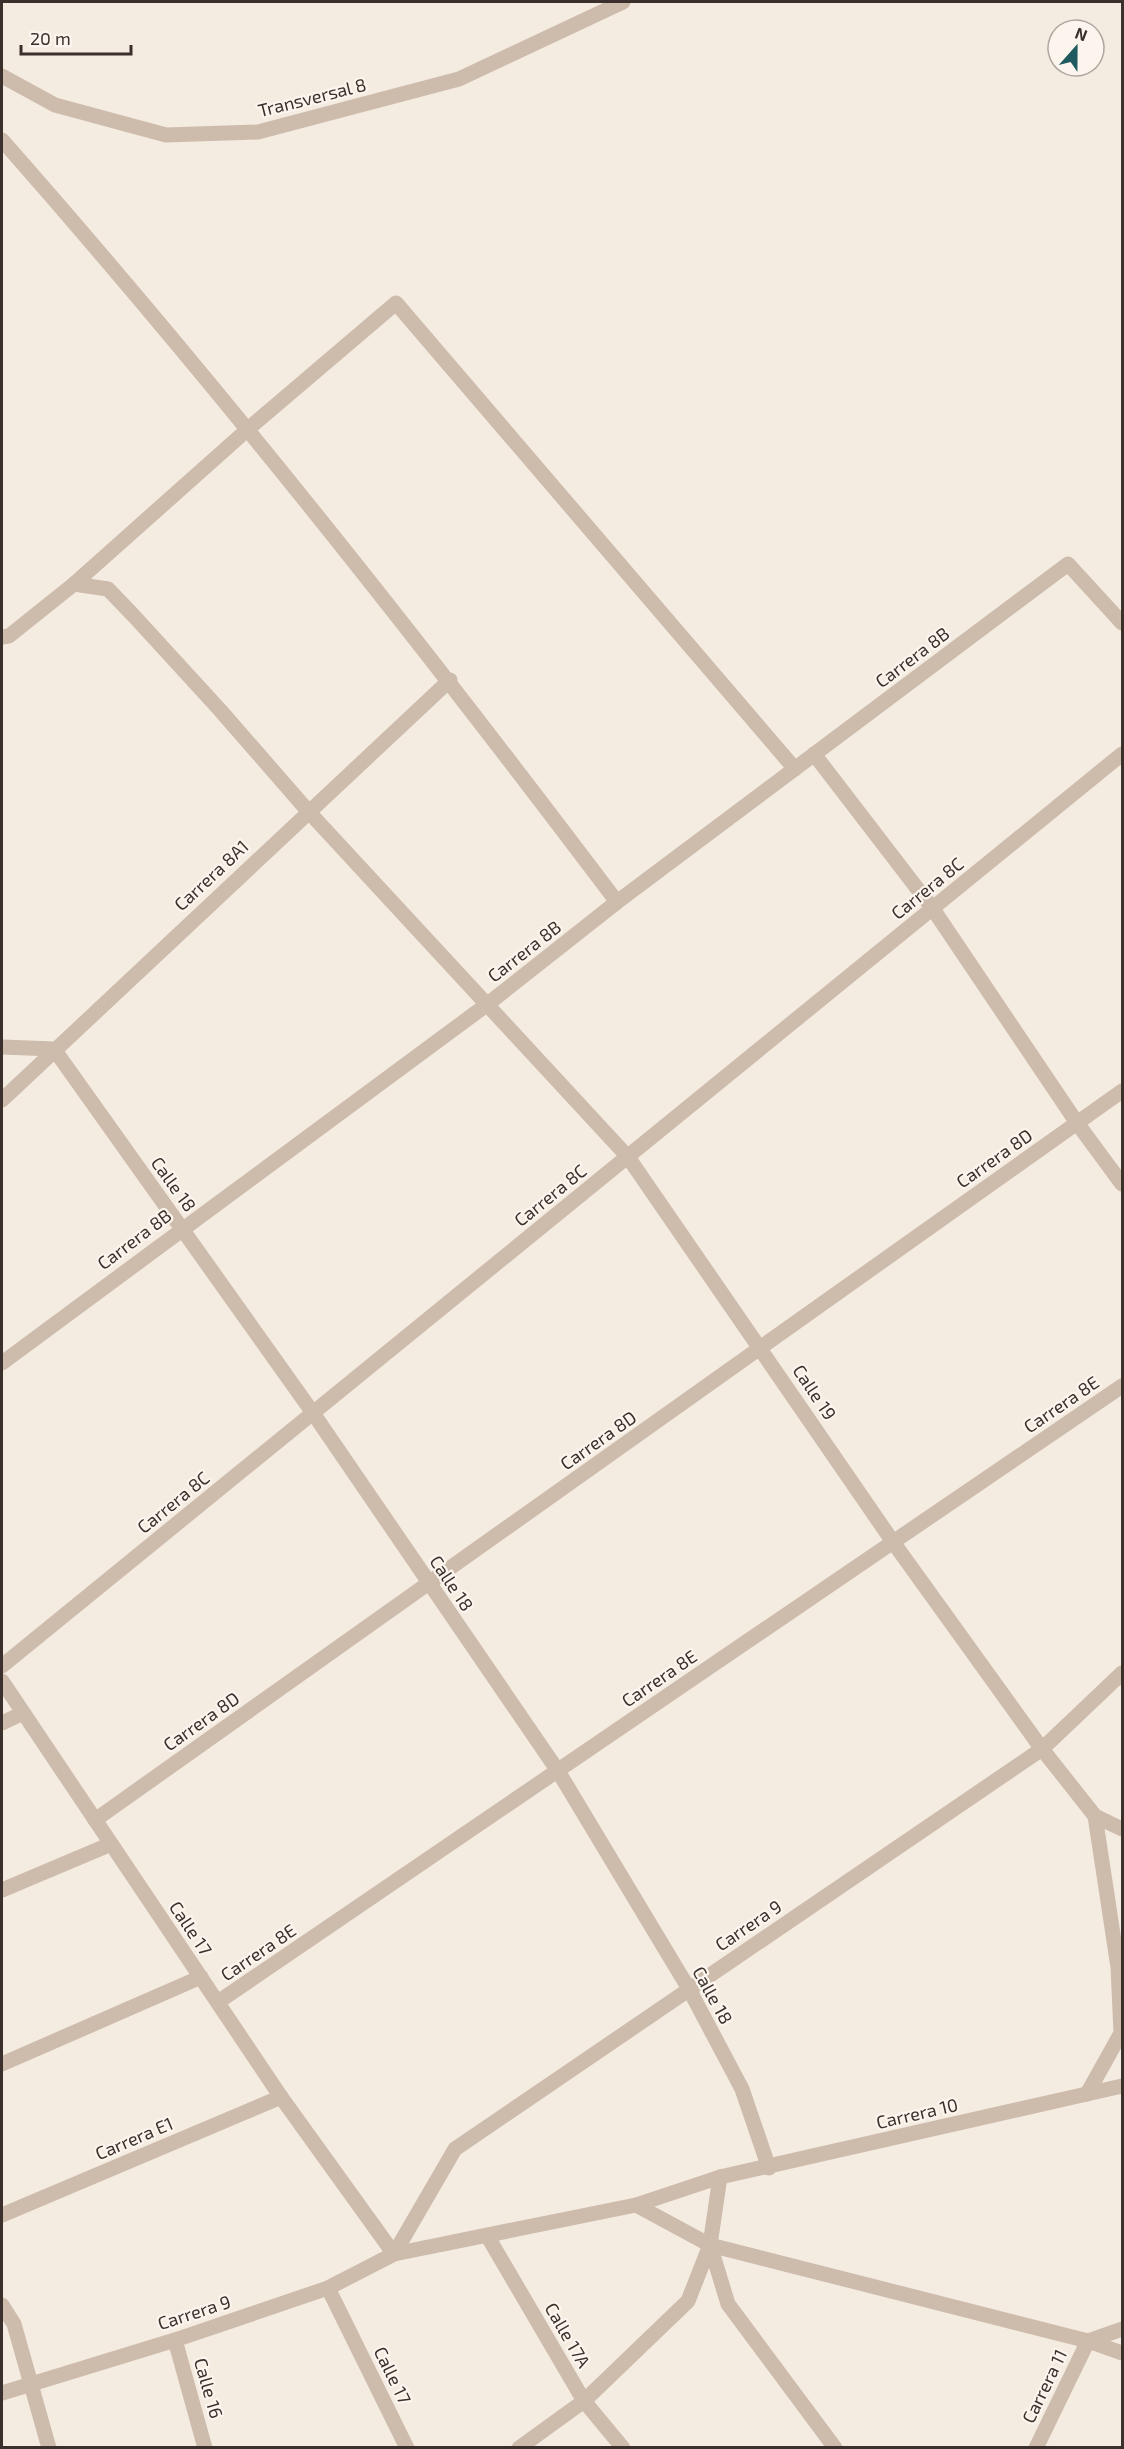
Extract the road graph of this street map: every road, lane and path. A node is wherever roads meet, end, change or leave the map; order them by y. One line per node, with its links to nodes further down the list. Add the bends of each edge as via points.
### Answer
1 (622, 2): 2 (street, Transversal 8, via 459,79 258,132 166,135 54,105)
2 (2, 76)
3 (2, 140): 4 (street)
4 (248, 429): 5 (street); 8 (street); 11 (street, via 396,303)
5 (74, 584): 7 (street, via 9,636); 12 (street, Calle 19, via 108,590)
6 (1122, 623): 9 (street, Carrera 8B, via 1068,564)
7 (2, 637)
8 (450, 680): 12 (street, Carrera 8A1); 13 (street)
9 (814, 754): 11 (street, Carrera 8B); 14 (street)
10 (1122, 754): 14 (street, Carrera 8C)
11 (795, 768): 13 (street, Carrera 8B)
12 (308, 811): 15 (street, Calle 19); 17 (street, Carrera 8A1)
13 (617, 902): 15 (street, Carrera 8B)
14 (933, 909): 20 (street); 21 (street, Carrera 8C)
15 (489, 1003): 21 (street, Calle 19); 23 (street, Carrera 8B)
16 (2, 1047): 17 (street)
17 (54, 1049): 19 (street, Carrera 8A1); 23 (street, Calle 18)
18 (1122, 1091): 20 (street, Carrera 8D)
19 (2, 1100)
20 (1077, 1123): 22 (street); 24 (street, Carrera 8D)
21 (628, 1156): 24 (street, Calle 19); 27 (street, Carrera 8C)
22 (1122, 1184)
23 (182, 1228): 25 (street, Carrera 8B); 27 (street, Calle 18)
24 (761, 1347): 28 (street, Calle 19); 29 (street, Carrera 8D)
25 (2, 1363)
26 (1122, 1386): 28 (street, Carrera 8E)
27 (314, 1413): 29 (street, Calle 18); 30 (street, Carrera 8C)
28 (893, 1542): 35 (street, Calle 19); 36 (street, Carrera 8E)
29 (429, 1584): 36 (street, Calle 18); 38 (street, Carrera 8D)
30 (2, 1666)
31 (1122, 1673): 35 (street, Carrera 9)
32 (2, 1681): 33 (street, Calle 17)
33 (23, 1713): 34 (street); 38 (street, Calle 17)
34 (2, 1723)
35 (1042, 1749): 37 (street, Calle 19); 43 (street, Carrera 9)
36 (558, 1771): 43 (street, Calle 18); 44 (street, Carrera 8E)
37 (1095, 1816): 39 (street); 47 (street, via 1118,1967 1121,2033)
38 (95, 1820): 40 (street, Calle 17)
39 (1122, 1829)
40 (111, 1844): 41 (street); 42 (street, Calle 17)
41 (2, 1890)
42 (201, 1977): 44 (street, Calle 17); 45 (street, Carrera 8E)
43 (689, 1989): 49 (street, Calle 18, via 742,2089); 55 (street, Carrera 9, via 455,2149)
44 (218, 2002): 48 (street, Calle 17)
45 (2, 2064)
46 (1122, 2086): 47 (street, Carrera 10)
47 (1087, 2094): 49 (street, Carrera 10)
48 (281, 2097): 52 (street, Carrera E1); 55 (street, Calle 17)
49 (769, 2168): 50 (street, Carrera 10)
50 (720, 2177): 51 (street, Carrera 9); 54 (street)
51 (636, 2205): 53 (street, Carrera 9); 54 (street)
52 (2, 2215)
53 (488, 2237): 55 (street, Carrera 9); 64 (street, Calle 17A)
54 (710, 2245): 60 (street); 64 (street, via 688,2301); 70 (street, via 728,2304)
55 (394, 2254): 56 (street, Carrera 9)
56 (328, 2288): 59 (street, Carrera 9); 67 (street, Calle 17)
57 (2, 2305): 62 (street, via 14,2324)
58 (1122, 2329): 60 (street)
59 (175, 2340): 62 (street, Carrera 9); 66 (street, Calle 16)
60 (1088, 2341): 61 (street); 71 (street, Carrera 11)
61 (1122, 2353)
62 (33, 2382): 63 (street, Carrera 9); 65 (street)
63 (2, 2393)
64 (584, 2401): 68 (street); 69 (street, Calle 17A)
65 (49, 2448)
66 (205, 2448)
67 (407, 2448)
68 (519, 2448)
69 (623, 2448)
70 (835, 2448)
71 (1036, 2448)

